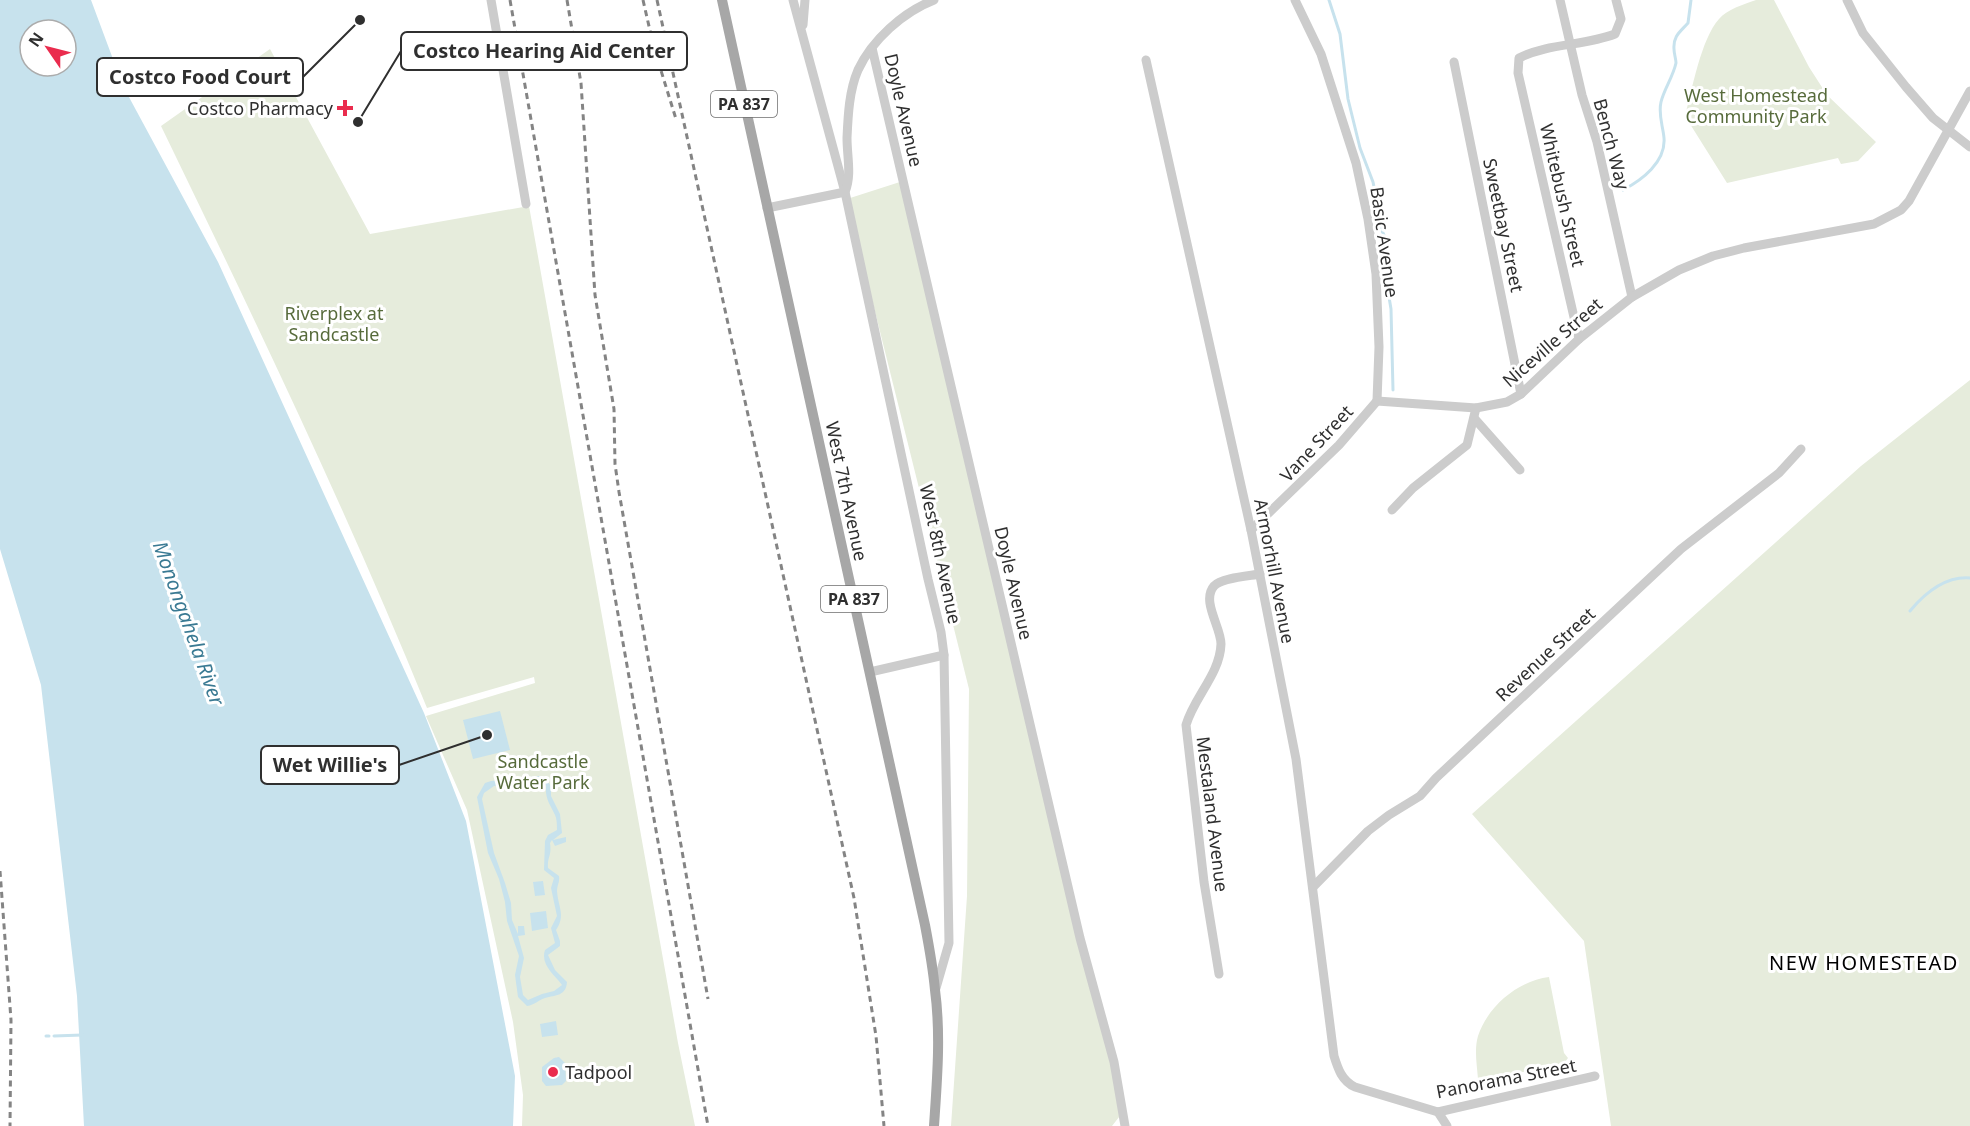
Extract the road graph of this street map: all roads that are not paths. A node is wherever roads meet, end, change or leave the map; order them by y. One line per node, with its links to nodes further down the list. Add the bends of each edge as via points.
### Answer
1 (491, 0): 19 (street)
2 (722, 0): 20 (main road, West 7th Avenue / PA 837)
3 (793, 0): 10 (street, West 8th Avenue)
4 (805, 0): 10 (street)
5 (934, 0): 12 (street, via 911,11)
6 (1295, 0): 24 (street, Basic Avenue, via 1321,54 1356,164 1368,219 1376,274)
7 (1560, 0): 11 (street, Bench Way)
8 (1616, 0): 11 (street, via 1621,20 1615,34 1594,42)
9 (1846, 0): 16 (street, via 1875,49 1933,118)
10 (803, 39): 18 (street, West 8th Avenue)
11 (1570, 44): 21 (street, Bench Way); 22 (street, Whitebush Street, via 1519,58 1518,73)
12 (872, 48): 18 (street, via 858,71 849,106 850,178); 41 (street, Doyle Avenue, via 1080,938 1114,1062)
13 (1146, 60): 30 (street, Armorhill Avenue)
14 (1454, 62): 23 (street, Sweetbay Street)
15 (1970, 91): 16 (street, Niceville Street)
16 (1949, 130): 17 (street); 21 (street, Niceville Street, via 1902,210 1874,224 1713,256)
17 (1970, 147)
18 (845, 192): 20 (street); 32 (street, West 8th Avenue)
19 (526, 204)
20 (767, 208): 33 (main road, West 7th Avenue / PA 837)
21 (1632, 297): 22 (street, Niceville Street)
22 (1579, 339): 23 (street, Niceville Street)
23 (1521, 394): 25 (street, Niceville Street, via 1508,402)
24 (1377, 401): 25 (street); 30 (street, Vane Street, via 1340,445)
25 (1476, 408): 26 (street)
26 (1474, 418): 28 (street); 29 (street, via 1467,445)
27 (1801, 448): 34 (street, Revenue Street, via 1779,473 1681,549 1420,796 1368,831)
28 (1520, 470)
29 (1392, 510)
30 (1251, 530): 31 (street, Armorhill Avenue)
31 (1260, 574): 34 (street, Armorhill Avenue, via 1296,759); 35 (street, Mestaland Avenue, via 1222,581 1210,594 1221,642 1220,657 1186,725)
32 (944, 655): 33 (street); 36 (street, West 8th Avenue, via 949,943)
33 (870, 672): 36 (main road, West 7th Avenue / PA 837)
34 (1314, 886): 38 (street, Armorhill Avenue, via 1334,1056 1347,1083)
35 (1219, 974)
36 (936, 990): 40 (main road, West 8th Avenue / PA 837, via 938,1064)
37 (1595, 1076): 39 (street, Panorama Street)
38 (1355, 1087): 39 (street, Panorama Street)
39 (1438, 1112): 42 (street)
40 (934, 1126)
41 (1125, 1126)
42 (1447, 1126)

